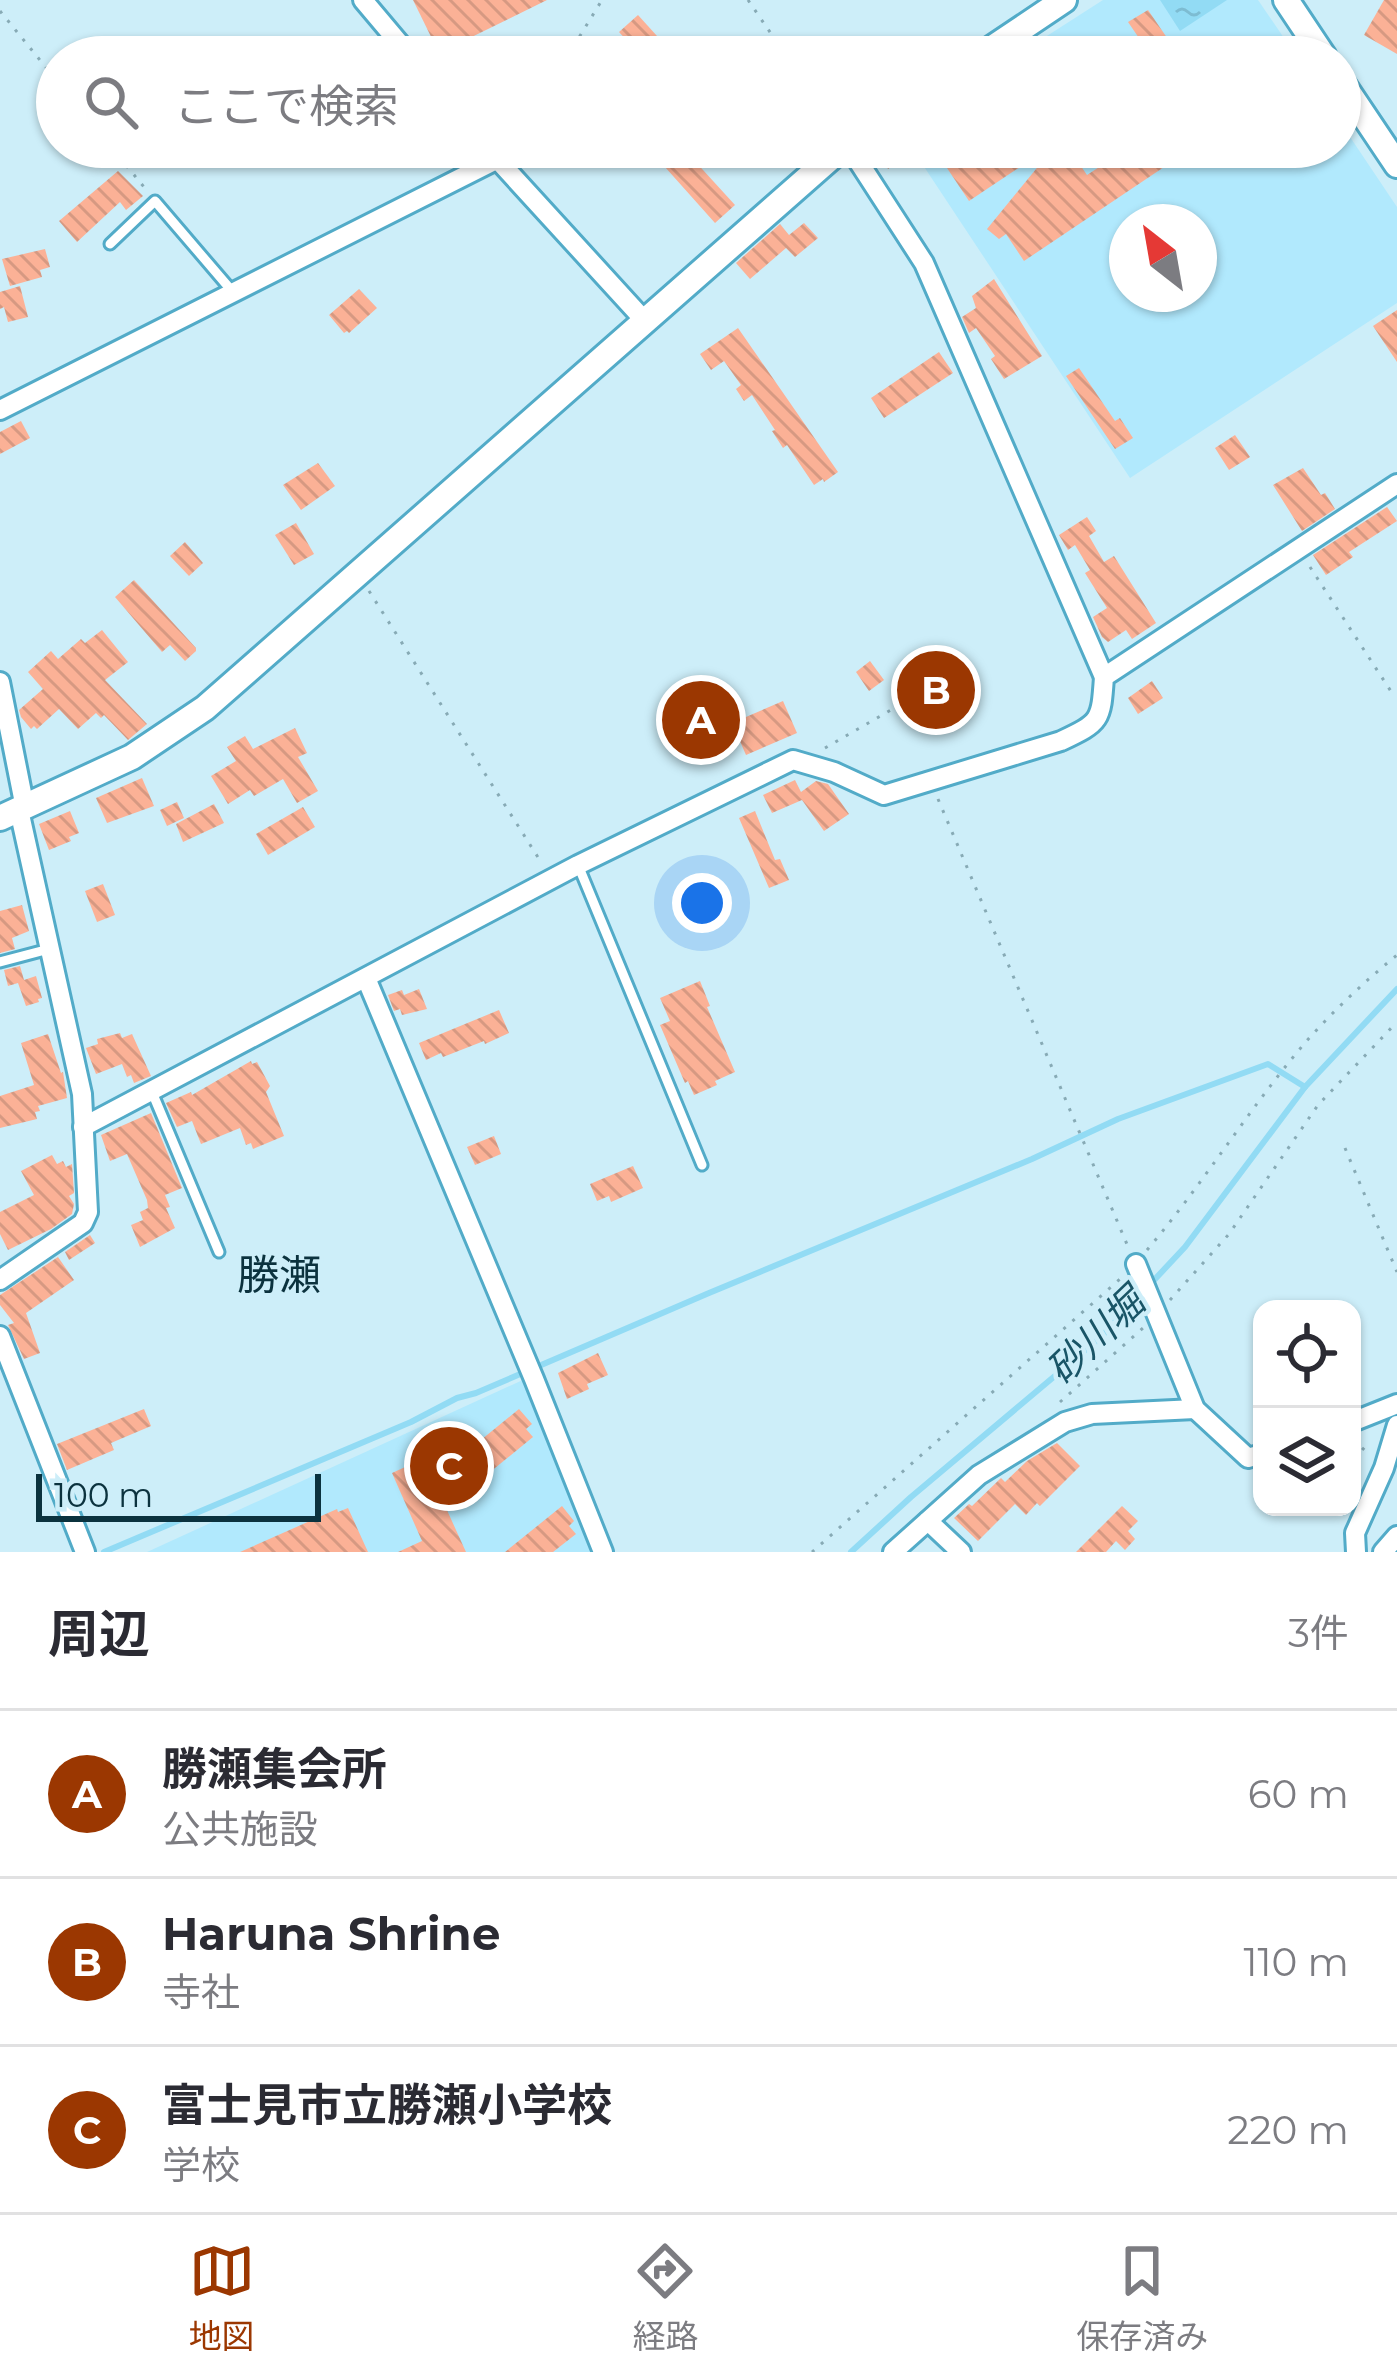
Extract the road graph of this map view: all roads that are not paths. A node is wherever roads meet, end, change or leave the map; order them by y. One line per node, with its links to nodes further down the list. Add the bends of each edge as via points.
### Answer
1 (363, 0): 4 (street)
2 (1064, 0): 5 (street)
3 (1286, 0): 6 (street)
4 (393, 36)
5 (1010, 36)
6 (1310, 36)
7 (1361, 111): 8 (street)
8 (1397, 165)
9 (463, 168): 14 (street)
10 (505, 168): 15 (street)
11 (821, 168): 15 (street)
12 (860, 168): 18 (street, via 924,263)
13 (110, 244): 14 (lane, via 155,201)
14 (232, 292): 16 (street)
15 (644, 320): 20 (street, via 233,684 132,757)
16 (1, 406)
17 (1397, 484): 18 (street)
18 (1104, 677): 21 (street, via 1102,710 1061,741 884,795 793,760)
19 (0, 682): 20 (street)
20 (15, 812): 22 (street)
21 (578, 865): 24 (street); 27 (lane)
22 (49, 949): 23 (lane); 26 (street)
23 (0, 962)
24 (366, 978): 25 (street); 40 (street)
25 (152, 1092): 26 (street); 28 (lane)
26 (83, 1127): 30 (street, via 83,1223)
27 (702, 1166)
28 (219, 1252)
29 (1136, 1264): 33 (street)
30 (0, 1280)
31 (0, 1336): 39 (street)
32 (1397, 1403): 34 (street)
33 (1195, 1409): 36 (street); 37 (street, via 1065,1422 979,1475)
34 (1361, 1419)
35 (1397, 1425): 43 (street, via 1354,1534)
36 (1253, 1457)
37 (928, 1521): 41 (street); 42 (street)
38 (1397, 1536): 44 (street)
39 (85, 1552)
40 (603, 1552)
41 (893, 1552)
42 (962, 1552)
43 (1356, 1552)
44 (1384, 1552)

